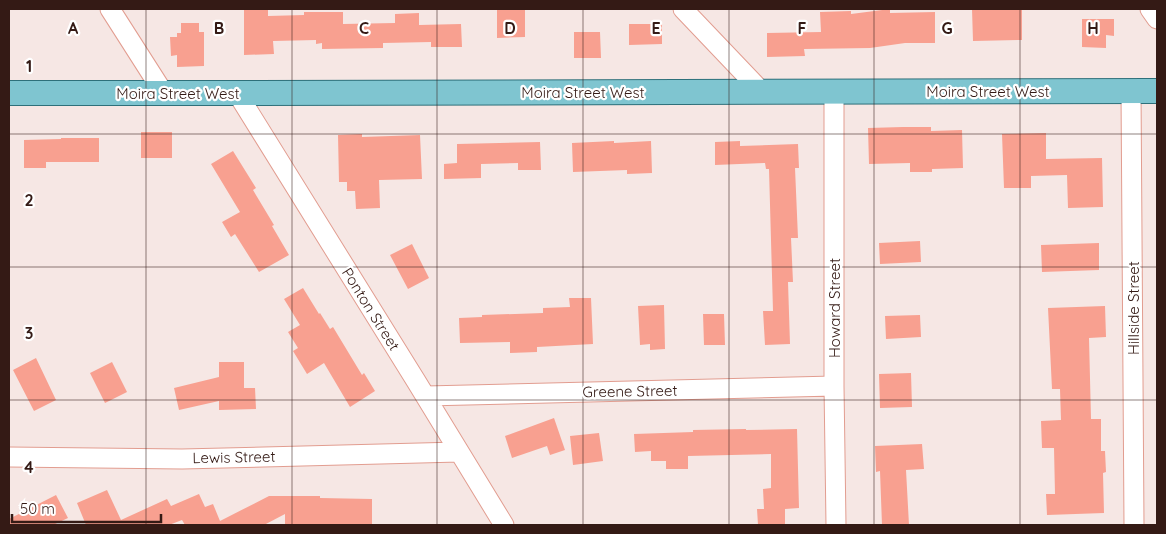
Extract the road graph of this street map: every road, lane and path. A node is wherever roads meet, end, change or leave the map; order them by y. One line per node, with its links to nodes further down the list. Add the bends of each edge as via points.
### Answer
1 (110, 9): 7 (street)
2 (683, 9): 8 (street)
3 (1150, 9): 4 (street)
4 (1157, 19)
5 (1131, 91): 6 (main road, Moira Street West); 9 (main road, Moira Street West); 18 (street, Hillside Street)
6 (1157, 91)
7 (163, 92): 10 (main road, Moira Street West); 11 (main road, Moira Street West)
8 (762, 92): 9 (main road, Moira Street West); 11 (main road, Moira Street West)
9 (834, 92): 12 (street, Howard Street)
10 (9, 93)
11 (237, 93): 13 (street, Ponton Street)
12 (834, 386): 13 (street, Greene Street); 17 (street, Howard Street)
13 (426, 396): 14 (street, Ponton Street)
14 (459, 452): 15 (street, Lewis Street, via 182,459); 16 (street, Ponton Street)
15 (9, 458)
16 (504, 525)
17 (836, 525)
18 (1134, 525)

